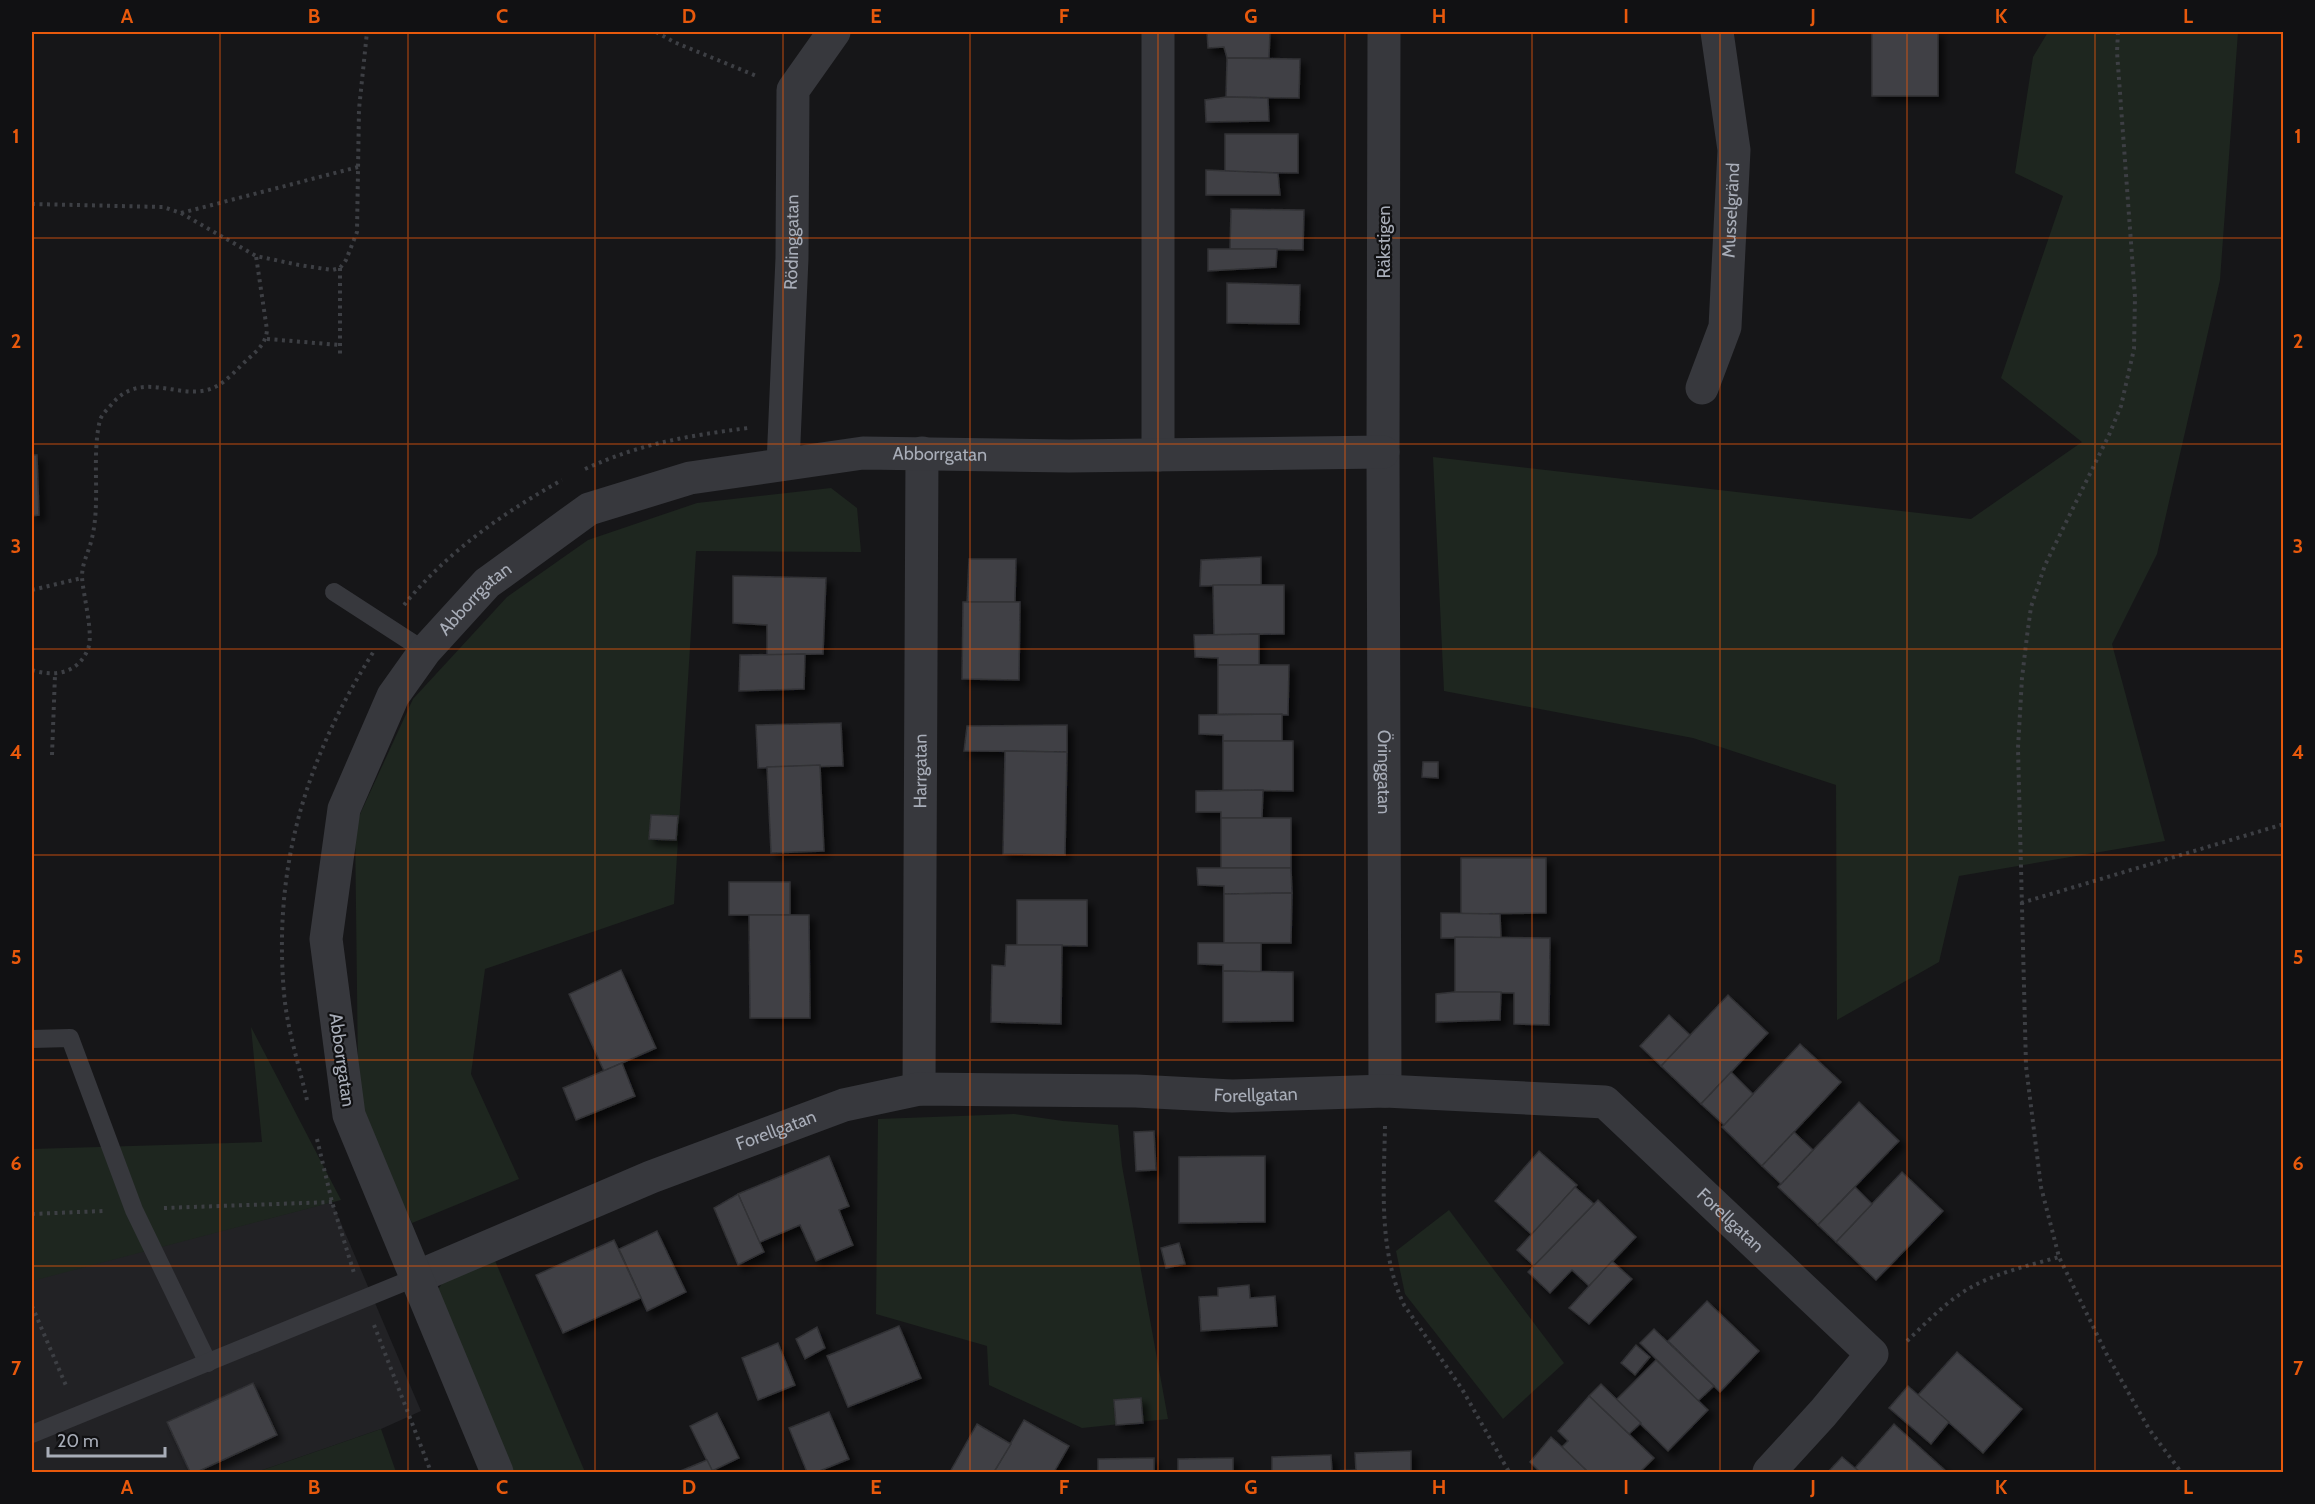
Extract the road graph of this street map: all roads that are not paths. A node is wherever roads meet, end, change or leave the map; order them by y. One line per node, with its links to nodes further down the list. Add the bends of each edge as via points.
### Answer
1 (834, 32): 9 (street, Rödinggatan, via 793,90 792,258)
2 (1158, 32): 8 (street)
3 (1384, 32): 6 (street, Räkstigen)
4 (1718, 32): 5 (street, Musselgränd, via 1734,150 1725,327)
5 (1702, 388)
6 (1383, 452): 8 (street, Abborrgatan); 14 (street, Öringgatan)
7 (922, 453): 8 (street, Abborrgatan); 9 (street, Abborrgatan, via 863,453); 13 (street, Harrgatan)
8 (1158, 455)
9 (783, 464): 11 (street, Abborrgatan, via 690,478 589,509 487,583)
10 (334, 592): 11 (lane)
11 (425, 651): 15 (street, Abborrgatan, via 393,696 344,809 326,939 349,1115)
12 (32, 1039): 16 (lane, via 70,1038 134,1210)
13 (919, 1089): 14 (street, Forellgatan, via 1232,1096); 15 (street, Forellgatan, via 844,1105 651,1177)
14 (1385, 1090): 19 (street, Forellgatan, via 1605,1102 1872,1354)
15 (417, 1277): 16 (lane); 18 (street, Abborrgatan)
16 (208, 1363): 17 (lane)
17 (32, 1434)
18 (497, 1473)
19 (1769, 1473)

